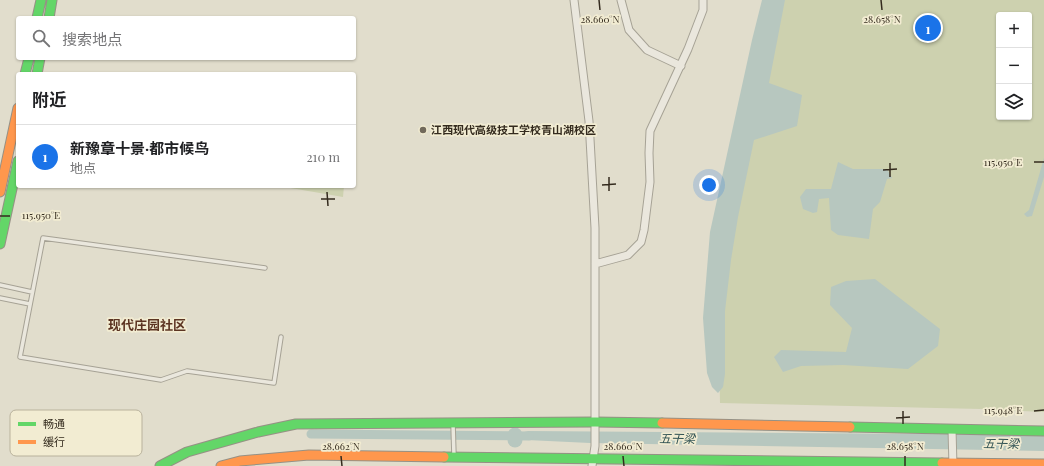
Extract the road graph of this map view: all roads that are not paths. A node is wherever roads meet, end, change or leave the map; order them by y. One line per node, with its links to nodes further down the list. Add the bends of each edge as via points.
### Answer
1 (41, 0): 6 (main road)
2 (52, 0): 7 (main road)
3 (574, 0): 17 (street, via 589,121)
4 (620, 0): 10 (street, via 629,30 647,50)
5 (703, 0): 10 (street, via 703,10)
6 (37, 16)
7 (49, 16)
8 (28, 60): 11 (main road)
9 (40, 60): 12 (main road)
10 (681, 66): 17 (street, via 650,131 650,182 640,242 628,255)
11 (26, 72)
12 (36, 72)
13 (16, 117): 15 (main road)
14 (16, 169): 16 (main road)
15 (0, 192)
16 (0, 244)
17 (595, 264): 25 (street)
18 (265, 268): 20 (lane, via 43,238)
19 (0, 285): 20 (lane)
20 (32, 292): 22 (lane)
21 (0, 298): 22 (lane)
22 (30, 304): 23 (lane, via 20,357 160,380 187,371 274,382)
23 (281, 336)
24 (453, 424): 25 (main road); 28 (lane); 32 (main road, via 296,424 187,452)
25 (595, 424): 26 (main road); 29 (street)
26 (952, 430): 27 (main road); 30 (street)
27 (1044, 431)
28 (454, 452): 29 (main road); 33 (main road, via 309,455 240,461)
29 (593, 462): 30 (main road)
30 (953, 464): 31 (main road)
31 (1044, 464)
32 (160, 466)
33 (221, 466)

